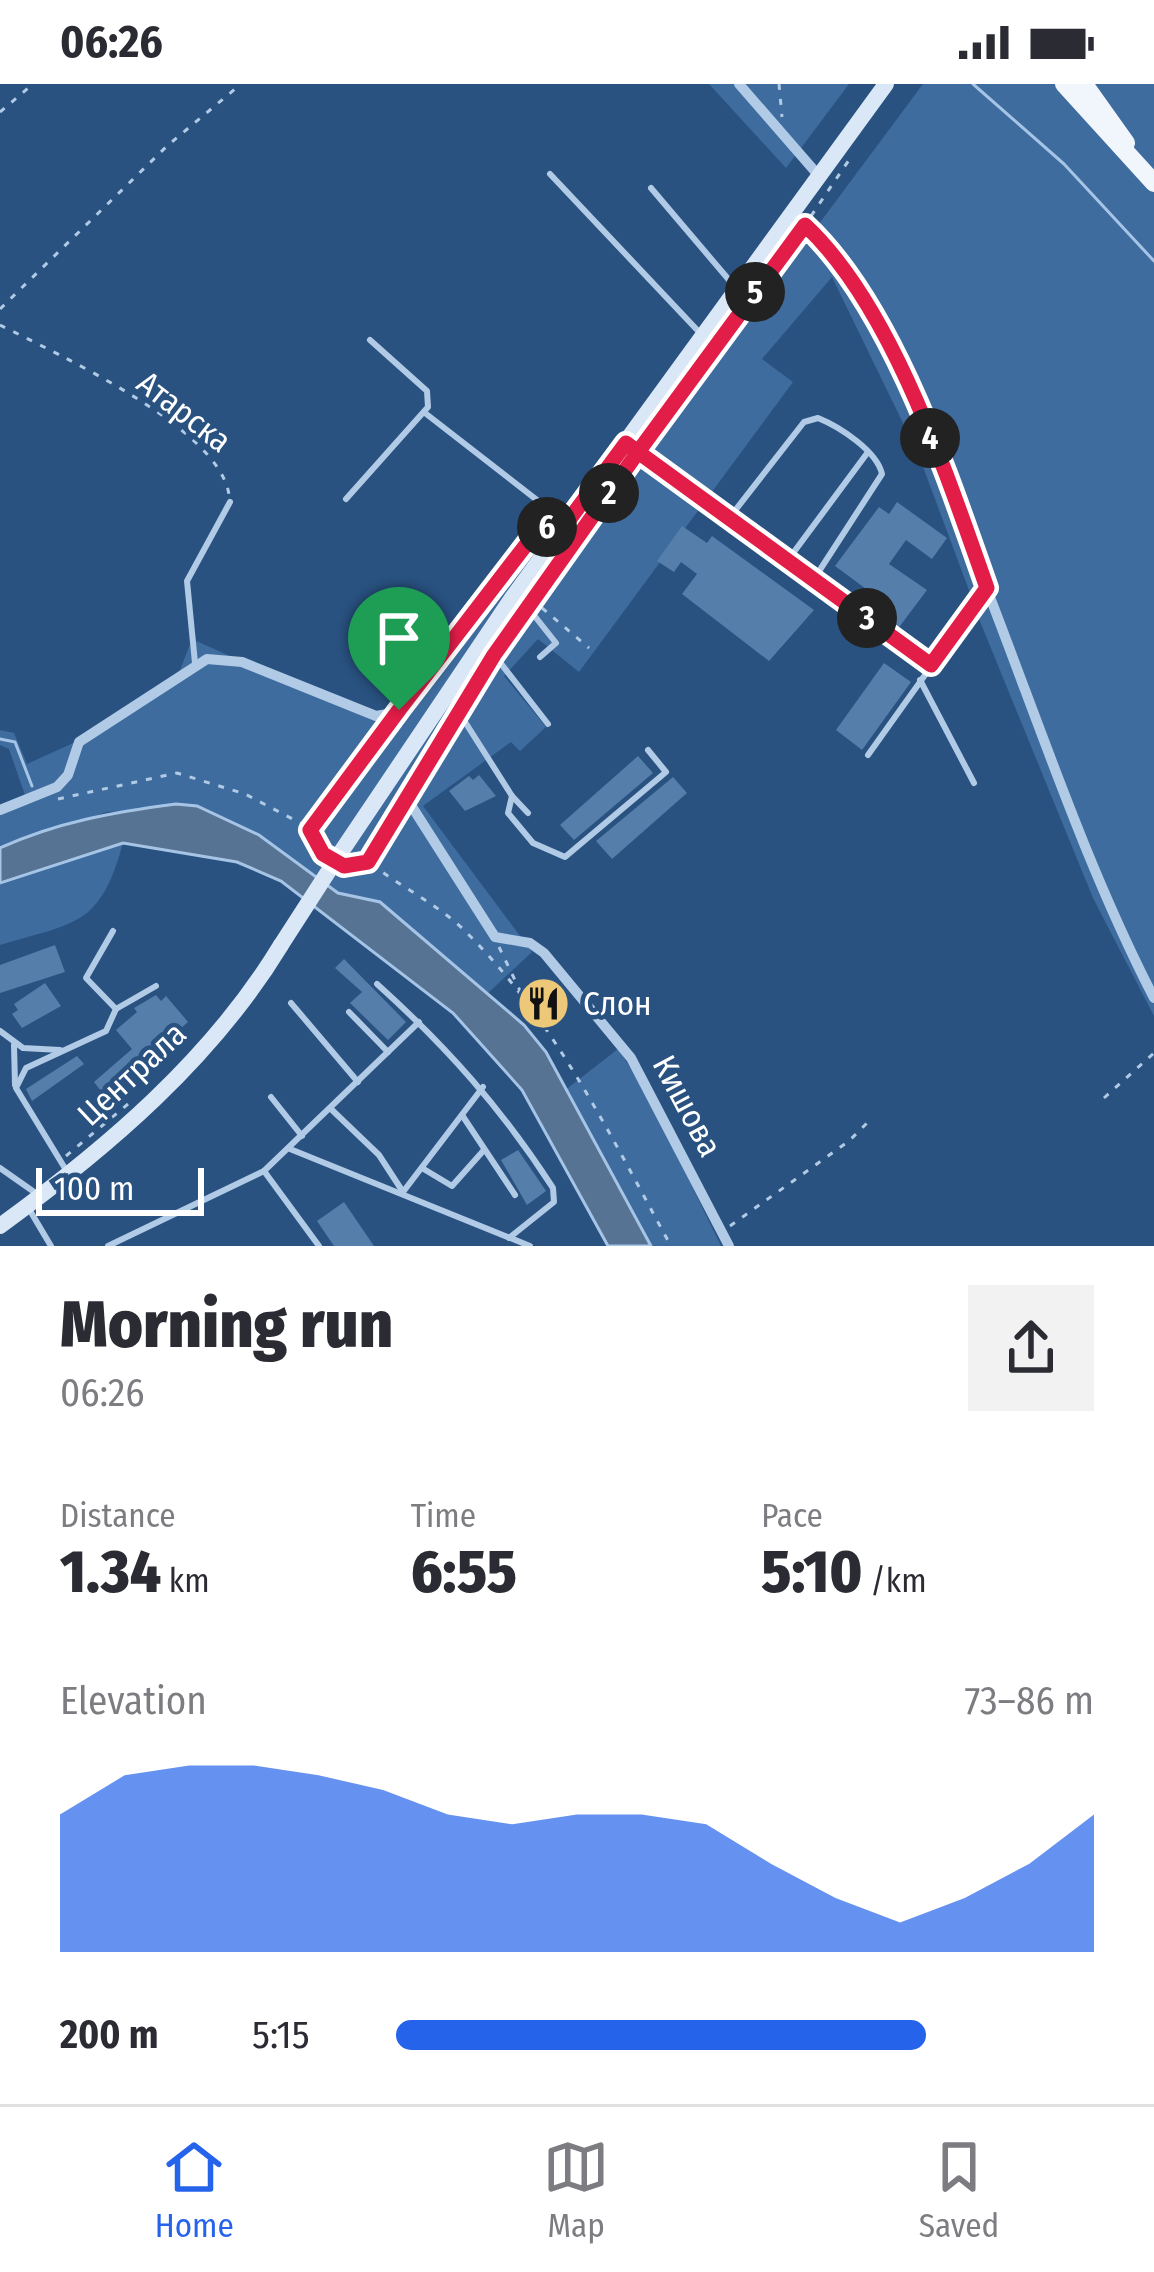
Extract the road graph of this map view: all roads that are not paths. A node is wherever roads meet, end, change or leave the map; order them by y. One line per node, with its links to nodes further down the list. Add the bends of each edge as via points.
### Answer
1 (739, 84): 7 (street)
2 (886, 84): 7 (main road, Централа)
3 (1064, 84): 6 (main road)
4 (1084, 84): 6 (main road)
5 (550, 174): 11 (lane)
6 (1148, 175)
7 (819, 176): 9 (main road, Централа)
8 (651, 188): 10 (lane)
9 (799, 220): 10 (main road, Централа); 22 (street, via 843,262 884,339)
10 (737, 290): 11 (main road, Централа)
11 (702, 336): 14 (main road, Централа)
12 (370, 340): 13 (lane, via 427,392)
13 (425, 413): 16 (lane); 19 (lane)
14 (632, 447): 18 (lane); 19 (main road, Централа)
15 (868, 452): 18 (lane, via 830,423 808,419); 20 (lane); 21 (lane, via 881,467 880,480)
16 (346, 500)
17 (230, 502): 26 (lane, Атарска, via 187,581)
18 (730, 517): 20 (lane)
19 (565, 525): 23 (street, via 568,551); 29 (street, via 532,537); 60 (main road, Централа, bridge, via 229,1022 193,1062)
20 (788, 560): 21 (lane)
21 (814, 579): 27 (lane)
22 (987, 588): 27 (lane); 42 (street, via 1094,875)
23 (529, 603): 24 (street); 25 (lane, via 556,643)
24 (494, 655): 30 (street); 31 (lane)
25 (540, 657)
26 (195, 663): 29 (street, via 228,658 376,716); 36 (street, via 79,742 61,784)
27 (931, 665): 28 (lane)
28 (920, 680): 33 (lane); 34 (lane)
29 (399, 710): 38 (lane)
30 (458, 711): 35 (lane); 73 (street, Кишова, via 410,788 412,810 496,937 544,953 617,1036)
31 (548, 724)
32 (648, 750): 35 (lane, via 666,772 565,857 533,843 508,813)
33 (868, 755)
34 (974, 783)
35 (512, 796): 37 (lane)
36 (0, 810)
37 (528, 813)
38 (310, 830)
39 (113, 932): 44 (lane, via 86,978)
40 (377, 984): 46 (lane)
41 (156, 986): 44 (lane)
42 (1154, 998)
43 (291, 1004): 51 (lane)
44 (116, 1009): 49 (lane, via 106,1031)
45 (349, 1012): 50 (lane)
46 (419, 1022): 50 (lane); 53 (lane)
47 (0, 1031): 48 (lane)
48 (14, 1043): 49 (lane); 52 (lane)
49 (64, 1050): 52 (lane, via 26,1068)
50 (388, 1053): 51 (lane)
51 (358, 1082): 55 (lane)
52 (16, 1088): 60 (lane)
53 (483, 1088): 56 (lane); 68 (lane, via 555,1196)
54 (271, 1096): 57 (lane)
55 (331, 1109): 57 (lane); 64 (lane, via 379,1155)
56 (462, 1115): 59 (lane); 62 (lane)
57 (302, 1137): 58 (lane)
58 (290, 1149): 63 (lane); 64 (lane)
59 (484, 1150): 62 (lane, via 452,1186); 65 (lane)
60 (64, 1167): 66 (main road, Централа)
61 (0, 1168): 66 (lane)
62 (422, 1168): 64 (lane)
63 (264, 1171): 70 (lane); 71 (lane)
64 (403, 1192): 68 (lane)
65 (515, 1195)
66 (34, 1201): 67 (main road, Централа); 69 (lane)
67 (0, 1226)
68 (509, 1238): 72 (lane)
69 (51, 1246)
70 (108, 1246)
71 (319, 1246)
72 (530, 1246)
73 (729, 1246)

